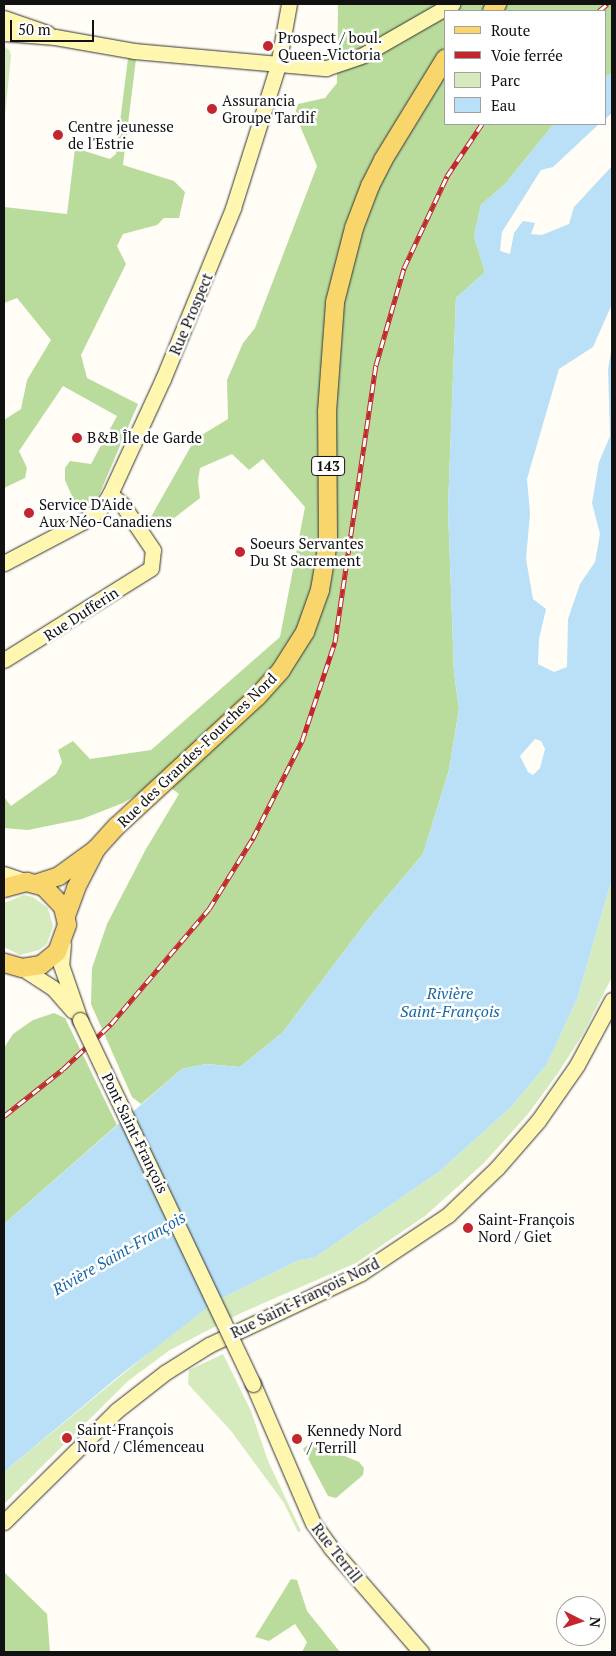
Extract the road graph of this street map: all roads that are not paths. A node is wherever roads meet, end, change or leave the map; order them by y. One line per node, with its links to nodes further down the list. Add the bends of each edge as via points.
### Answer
1 (289, 4): 9 (street, Rue Prospect)
2 (446, 4): 4 (street)
3 (452, 4): 4 (street)
4 (433, 15): 9 (street, via 338,66 313,69)
5 (4, 18): 7 (street, via 20,21)
6 (4, 32): 7 (street)
7 (55, 37): 9 (street, via 118,49)
8 (444, 61): 11 (main road, Rue des Grandes-Fourches Nord / 143)
9 (278, 65): 12 (street, Rue Prospect, via 252,152 206,278)
10 (444, 73): 11 (main road, Rue des Grandes-Fourches Nord / 143)
11 (419, 104): 15 (main road, Rue des Grandes-Fourches Nord / 143, via 370,186 354,228 334,302 328,412 328,542 320,590 305,632 281,670 257,697)
12 (110, 494): 13 (street, Rue Prospect, via 99,510 82,522); 14 (street, Rue Dufferin, via 122,504 152,550 154,562 145,573)
13 (4, 563)
14 (4, 660)
15 (96, 849): 17 (main road, Rue des Grandes-Fourches Nord / 143, via 59,876); 19 (main road, Rue des Grandes-Fourches Nord / 143)
16 (4, 874): 17 (street)
17 (31, 883): 18 (main road, 143); 19 (main road, via 58,899)
18 (4, 888)
19 (66, 916): 20 (main road, 143)
20 (63, 944): 21 (main road, via 42,965); 23 (street, via 61,965)
21 (12, 967): 23 (street, via 53,988)
22 (612, 1000): 25 (street, Rue Saint-François Nord, via 577,1065 538,1121 497,1168 448,1214 360,1273 209,1345 166,1372 110,1417)
23 (80, 1020): 24 (street, Pont Saint-François, bridge)
24 (253, 1384): 26 (street, Rue Terrill, via 313,1523 330,1548)
25 (4, 1522)
26 (421, 1652)

